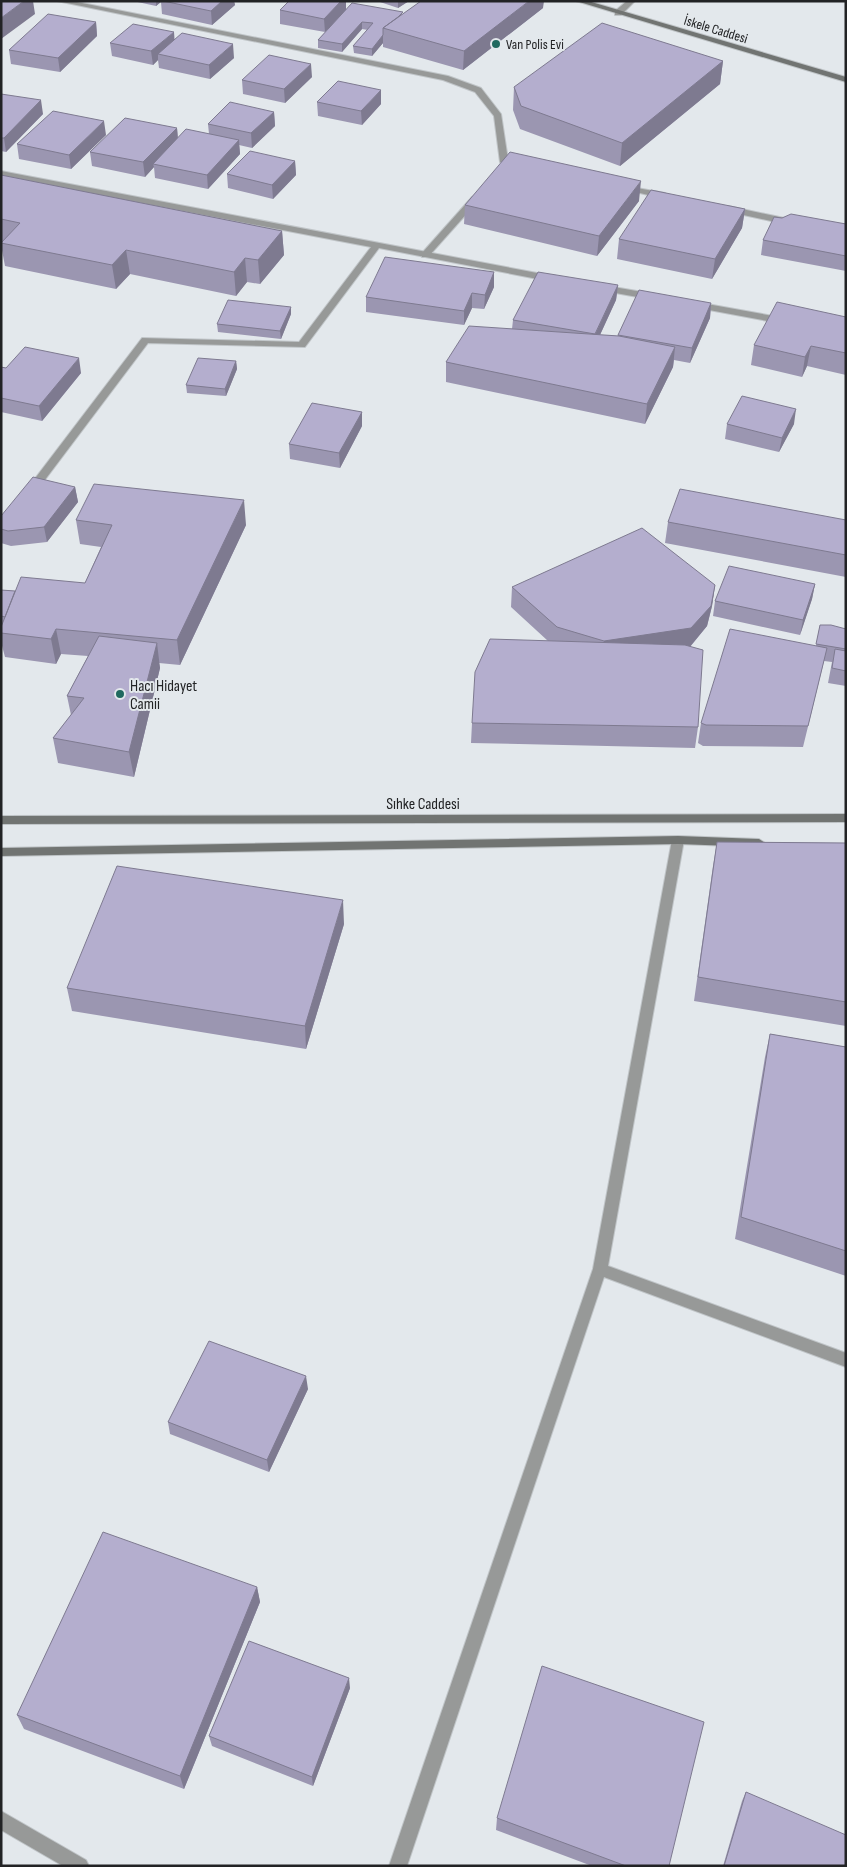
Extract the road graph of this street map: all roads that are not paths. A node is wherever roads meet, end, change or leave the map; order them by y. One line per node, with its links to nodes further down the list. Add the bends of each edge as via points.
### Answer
1 (60, 1): 6 (street, via 445,78 478,90 498,116)
2 (579, 1): 4 (main road, İskele Caddesi)
3 (632, 1): 4 (street)
4 (618, 13): 5 (main road, İskele Caddesi)
5 (846, 80)
6 (504, 162): 7 (street); 8 (street)
7 (524, 166)
8 (498, 170)
9 (1, 173): 15 (street)
10 (612, 184): 12 (street)
11 (480, 193): 16 (street)
12 (670, 197)
13 (719, 207): 14 (street)
14 (797, 224)
15 (376, 246): 16 (street); 22 (street, via 302,345 145,340)
16 (425, 255): 17 (street)
17 (562, 280)
18 (591, 286): 19 (street)
19 (660, 298)
20 (689, 304): 21 (street)
21 (797, 324)
22 (25, 498)
23 (846, 818): 24 (main road, Sıhke Caddesi)
24 (1, 820)
25 (678, 840): 26 (main road); 27 (main road); 28 (street)
26 (767, 843)
27 (1, 852)
28 (600, 1268): 29 (street); 32 (street)
29 (846, 1360)
30 (1, 1820): 31 (street)
31 (80, 1866)
32 (398, 1866)

